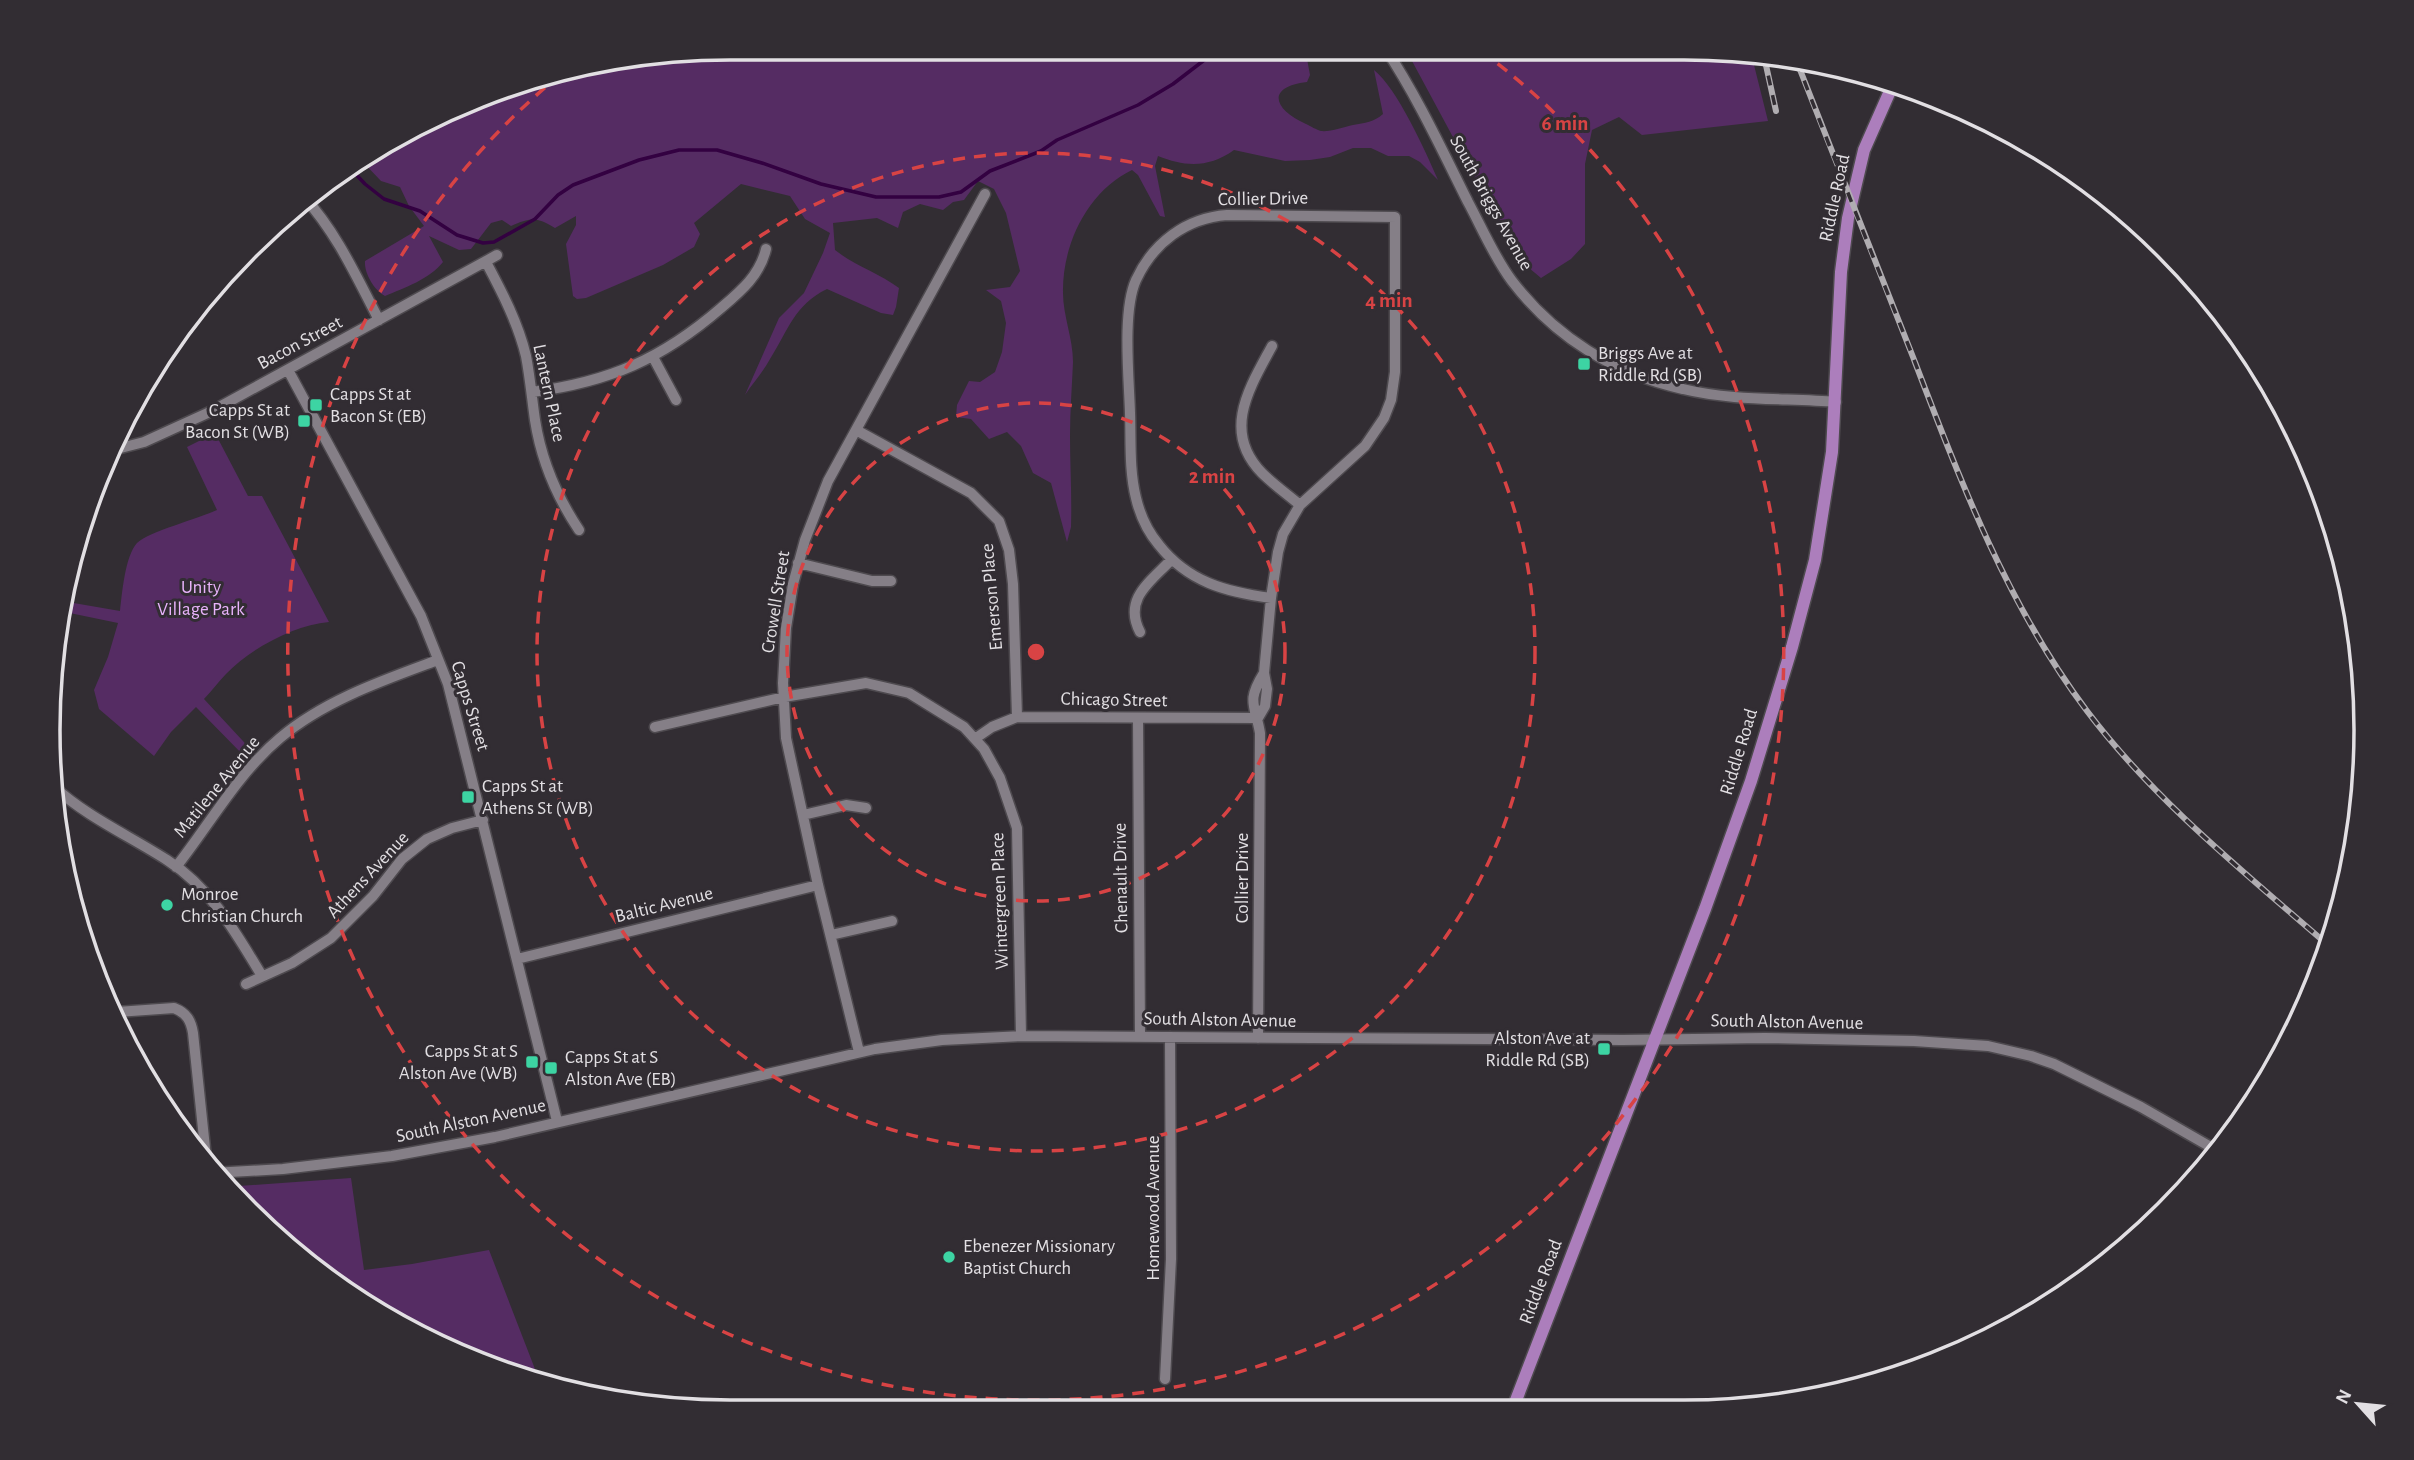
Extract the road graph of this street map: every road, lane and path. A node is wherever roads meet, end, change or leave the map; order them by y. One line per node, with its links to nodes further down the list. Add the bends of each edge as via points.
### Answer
1 (1392, 60): 14 (street, South Briggs Avenue, via 1499,260 1533,306 1570,338 1610,364 1685,390)
2 (1890, 92): 14 (main road, Riddle Road, via 1864,150 1848,218)
3 (985, 194): 15 (street, Crowell Street)
4 (312, 206): 8 (street)
5 (766, 249): 10 (street, via 755,274 735,295)
6 (497, 256): 7 (street, Bacon Street)
7 (486, 262): 8 (street, Bacon Street); 12 (street, Lantern Place, via 522,342)
8 (379, 320): 11 (street, Bacon Street)
9 (1272, 346): 17 (street, via 1245,397 1243,439 1262,472)
10 (653, 357): 12 (street, via 614,375); 13 (street)
11 (288, 370): 16 (street, Bacon Street, via 164,433); 24 (street, Capps Street, via 421,616)
12 (532, 393): 18 (street, Lantern Place, via 550,476)
13 (676, 400)
14 (1836, 402): 47 (main road, Riddle Road, via 1815,560 1793,647 1737,821)
15 (856, 430): 20 (street, Crowell Street, via 816,509); 26 (street, Emerson Place, via 963,488 999,521 1013,584)
16 (123, 447)
17 (1300, 505): 19 (street, Collier Drive, via 1365,446 1391,400 1395,217 1208,218 1170,236 1142,269 1130,303 1132,478 1147,528); 22 (street, Collier Drive, via 1280,542)
18 (579, 530)
19 (1171, 560): 22 (street, Collier Drive, via 1219,589); 23 (street, via 1135,602 1134,622)
20 (798, 563): 21 (street, via 872,581); 25 (street, Crowell Street, via 786,628)
21 (891, 581)
22 (1271, 598): 27 (street, Collier Drive, via 1264,673 1267,689)
23 (1140, 632)
24 (438, 660): 34 (street, Capps Street); 35 (street, Matilene Avenue, via 330,704 289,731 250,769)
25 (784, 697): 29 (street, Wintergreen Place); 30 (street, Wintergreen Place, via 866,682 878,684 909,693); 33 (street, Crowell Street, via 786,738)
26 (1017, 717): 28 (street, Chicago Street); 30 (street, Chicago Street)
27 (1258, 718): 28 (street, Chicago Street); 46 (street, Collier Drive)
28 (1138, 719): 44 (street, Chenault Drive)
29 (655, 727)
30 (976, 738): 43 (street, Wintergreen Place, via 1000,778 1017,828)
31 (63, 793): 35 (street)
32 (866, 808): 33 (street, via 846,805)
33 (803, 815): 36 (street, Crowell Street)
34 (483, 820): 39 (street, Capps Street); 40 (street, Athens Avenue, via 426,839 402,859 339,931 292,963)
35 (176, 867): 40 (street, via 229,920)
36 (818, 885): 38 (street, Crowell Street); 39 (street, Baltic Avenue)
37 (892, 921): 38 (street)
38 (831, 935): 48 (street, Crowell Street)
39 (517, 959): 49 (street, Capps Street)
40 (262, 976): 41 (street, Athens Avenue)
41 (246, 984)
42 (122, 1012): 50 (street, via 163,1008 183,1011 189,1019)
43 (1021, 1036): 44 (street, South Alston Avenue); 48 (street, South Alston Avenue, via 942,1040)
44 (1140, 1037): 45 (street, South Alston Avenue)
45 (1170, 1037): 46 (street, South Alston Avenue); 53 (street, Homewood Avenue, via 1171,1259)
46 (1258, 1038): 47 (street, South Alston Avenue)
47 (1656, 1039): 51 (street, South Alston Avenue, via 1914,1041 2000,1048 2054,1064); 54 (main road, Riddle Road)
48 (859, 1052): 49 (street, South Alston Avenue)
49 (557, 1121): 52 (street, South Alston Avenue, via 392,1156)
50 (205, 1146)
51 (2209, 1146)
52 (226, 1172)
53 (1165, 1380)
54 (1516, 1400)

